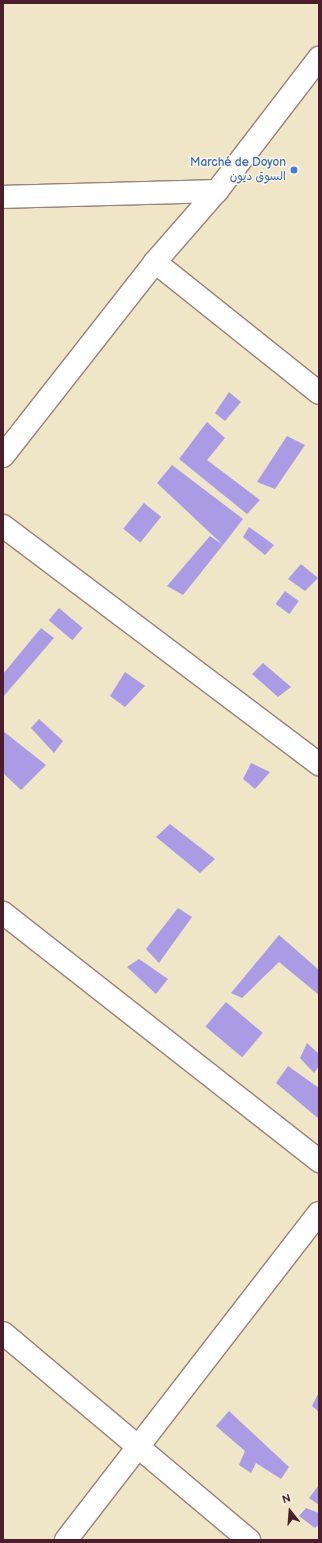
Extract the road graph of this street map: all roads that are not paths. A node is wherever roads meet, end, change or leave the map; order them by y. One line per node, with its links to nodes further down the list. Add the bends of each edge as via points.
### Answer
1 (319, 58): 2 (street)
2 (217, 191): 3 (street); 4 (street)
3 (3, 197)
4 (155, 262): 5 (street); 6 (street)
5 (319, 393)
6 (3, 456)
7 (3, 526): 8 (street)
8 (319, 764)
9 (3, 914): 10 (street)
10 (319, 1161)
11 (319, 1213): 13 (street)
12 (3, 1333): 13 (street)
13 (140, 1446): 14 (street); 15 (street)
14 (66, 1540)
15 (249, 1540)

